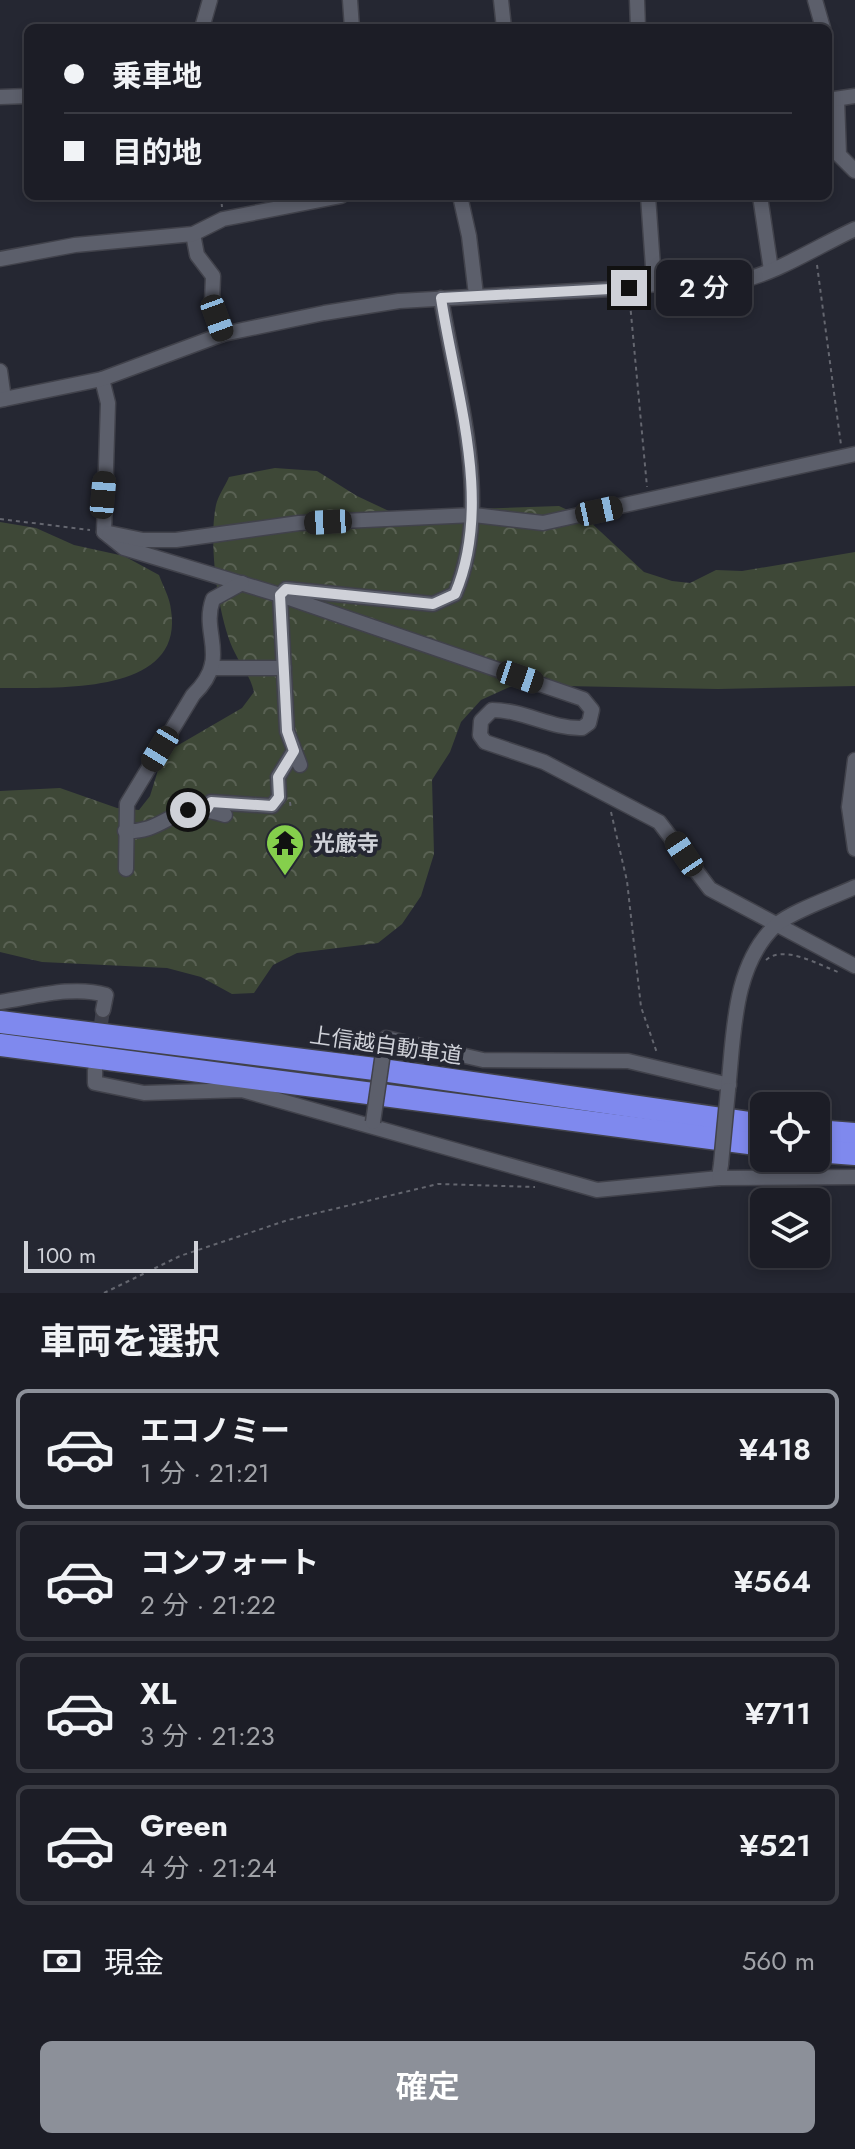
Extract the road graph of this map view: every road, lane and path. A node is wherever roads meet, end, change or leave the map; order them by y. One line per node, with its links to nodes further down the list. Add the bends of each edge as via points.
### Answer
1 (210, 0): 6 (street)
2 (350, 0): 7 (street)
3 (501, 0): 8 (street)
4 (637, 0): 9 (street)
5 (815, 0): 10 (street)
6 (203, 24)
7 (352, 24)
8 (504, 24)
9 (638, 24)
10 (822, 24)
11 (24, 96): 13 (street)
12 (855, 96): 14 (street)
13 (0, 97)
14 (832, 99): 15 (street, via 839,155)
15 (855, 171)
16 (320, 200): 21 (street, via 223,219)
17 (461, 200): 27 (street)
18 (648, 200): 25 (street)
19 (761, 200): 24 (street)
20 (855, 229): 22 (street)
21 (193, 234): 23 (street, via 75,245); 29 (street, via 197,255 213,276 212,303)
22 (812, 248): 24 (street); 33 (path)
23 (0, 259)
24 (771, 270): 25 (street, via 731,283)
25 (654, 281): 26 (street)
26 (629, 288): 27 (street); 34 (path)
27 (476, 295): 28 (street)
28 (441, 298): 29 (street, via 324,313); 35 (street)
29 (223, 334): 31 (street)
30 (0, 371): 32 (street)
31 (102, 379): 32 (street); 37 (street, via 108,403)
32 (2, 400)
33 (849, 455): 34 (street)
34 (648, 501): 35 (street, via 543,523)
35 (474, 515): 37 (street, via 299,523 176,540); 39 (street, via 459,584 446,600 433,604 286,589)
36 (0, 519): 37 (path)
37 (104, 532): 38 (street, via 124,548)
38 (242, 583): 39 (street); 40 (street, via 213,599)
39 (280, 595): 41 (street); 43 (street, via 583,699 592,710 582,728 492,710 481,721 480,735 485,742 544,762)
40 (212, 664): 41 (street); 46 (street, via 127,804)
41 (284, 668): 44 (street, via 287,731 297,758 278,777 279,797 272,806 211,802)
42 (855, 760): 47 (street, via 849,807)
43 (610, 799): 50 (street, via 659,822 710,889); 58 (path, via 627,881 641,1007)
44 (207, 809): 45 (street); 46 (street, via 174,813 146,832)
45 (225, 815)
46 (125, 831): 48 (street)
47 (855, 849)
48 (126, 869)
49 (855, 887): 50 (street)
50 (777, 924): 52 (street); 60 (street, via 743,981)
51 (766, 960): 53 (path, via 786,954)
52 (855, 966)
53 (840, 973)
54 (0, 1002): 55 (street, via 94,991 106,995)
55 (103, 1010)
56 (0, 1022): 61 (highway, 上信越自動車道)
57 (0, 1045): 65 (highway)
58 (658, 1056)
59 (95, 1070): 62 (street, via 95,1083 144,1093 242,1090)
60 (728, 1088): 62 (street, bridge, via 628,1061 483,1060 386,1038); 68 (street, bridge)
61 (750, 1123)
62 (372, 1125): 70 (street)
63 (830, 1132): 64 (highway)
64 (855, 1134)
65 (750, 1143)
66 (830, 1152): 67 (highway)
67 (855, 1154)
68 (720, 1171): 69 (street); 70 (street, via 597,1190)
69 (855, 1177)
70 (553, 1180): 71 (path, via 553,1188 438,1184 288,1220 180,1256)
71 (104, 1293)

